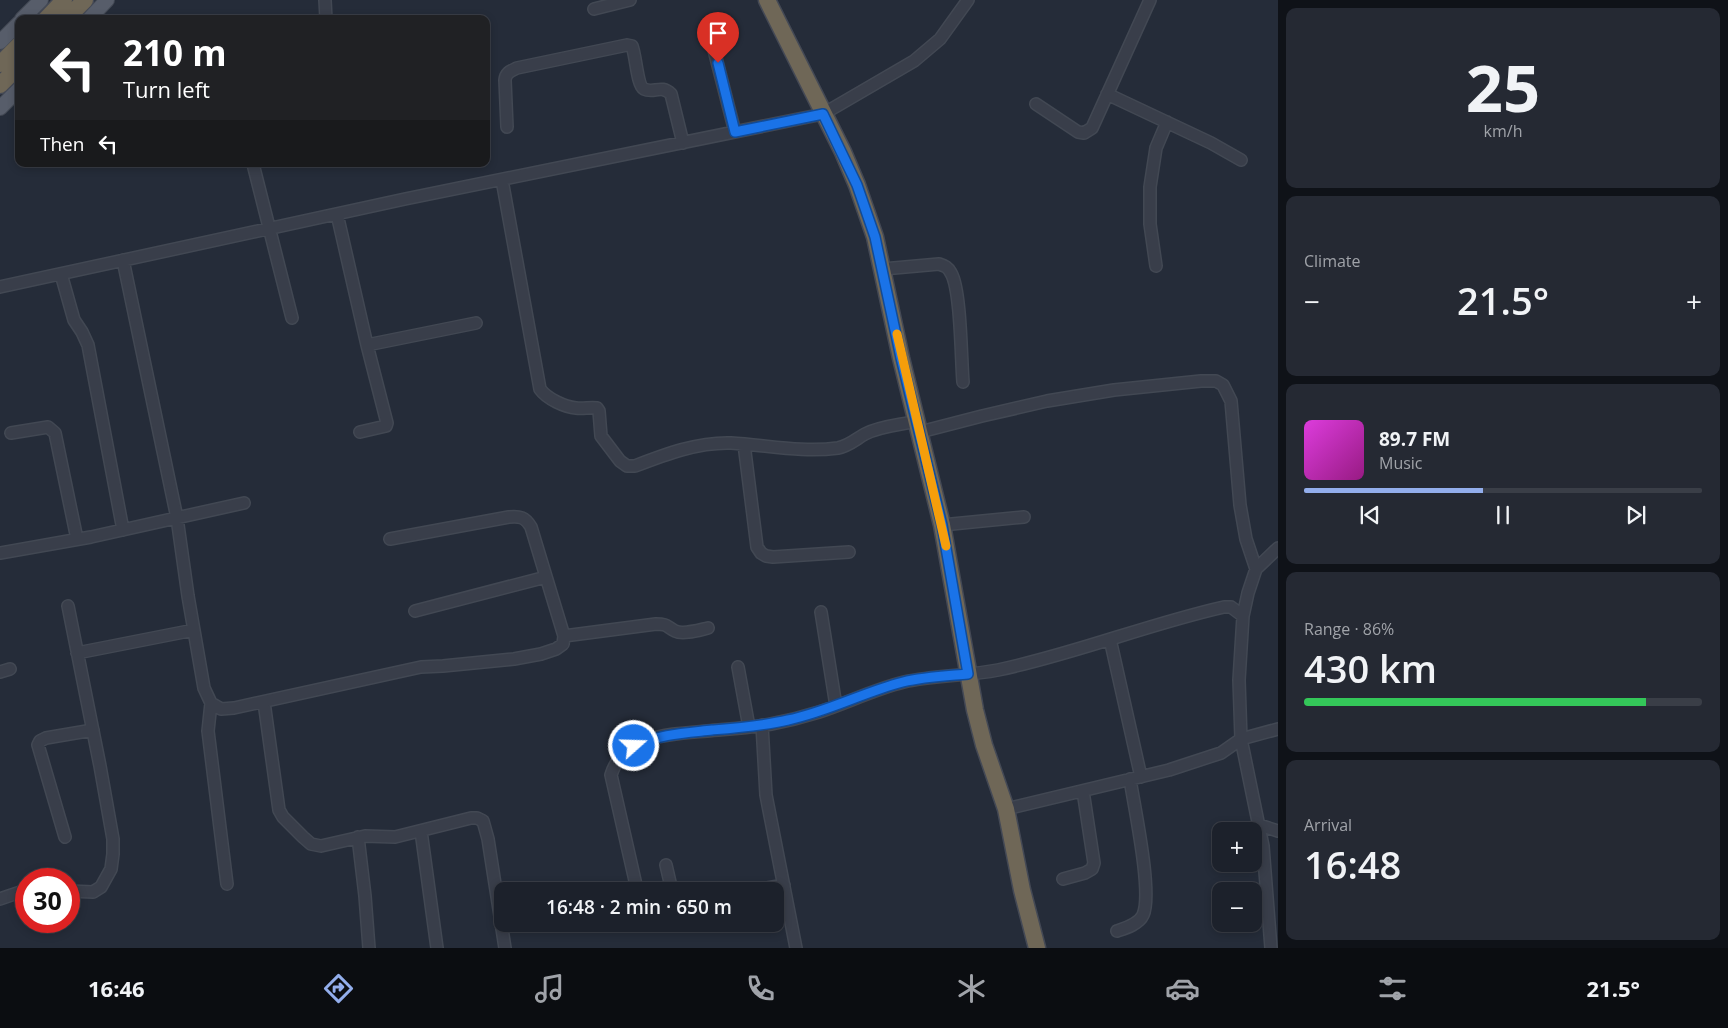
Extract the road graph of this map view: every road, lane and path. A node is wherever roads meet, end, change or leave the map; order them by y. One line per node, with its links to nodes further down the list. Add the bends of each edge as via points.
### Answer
1 (41, 0): 12 (main road)
2 (64, 0): 13 (highway)
3 (85, 0): 14 (highway)
4 (107, 0): 15 (main road)
5 (325, 0): 16 (street)
6 (630, 0): 11 (street)
7 (767, 0): 17 (highway)
8 (771, 0): 17 (street)
9 (968, 0): 29 (street, via 940,39 914,61)
10 (1150, 0): 26 (street)
11 (594, 9)
12 (26, 15)
13 (50, 15)
14 (70, 15)
15 (93, 15)
16 (326, 15)
17 (776, 18): 29 (highway)
18 (15, 26): 19 (main road)
19 (0, 42)
20 (713, 46): 32 (street)
21 (15, 49): 22 (highway)
22 (0, 64)
23 (15, 70): 24 (highway)
24 (0, 85)
25 (15, 93): 28 (main road)
26 (1107, 94): 27 (street, via 1092,128 1084,133); 30 (street)
27 (1036, 104)
28 (0, 108)
29 (823, 114): 32 (street); 41 (highway, via 857,185)
30 (1167, 122): 34 (street); 40 (street, via 1156,148 1150,187 1150,224)
31 (507, 127): 33 (street, via 505,80 509,71 627,45 632,46 636,55 640,85 644,89 668,90 671,94)
32 (735, 132): 33 (street)
33 (683, 143): 36 (street)
34 (1241, 160)
35 (254, 167): 38 (street)
36 (502, 180): 37 (street); 51 (street, via 540,390 570,407 597,408 601,436 627,466 699,446)
37 (336, 214): 38 (street); 46 (street)
38 (270, 228): 39 (street); 44 (street)
39 (124, 260): 42 (street); 54 (street)
40 (1156, 266)
41 (883, 269): 47 (street, via 939,264 948,267 957,300); 48 (highway)
42 (61, 274): 43 (street); 56 (street, via 74,320 88,345)
43 (0, 287)
44 (292, 318)
45 (476, 322): 46 (street)
46 (367, 345): 49 (street, via 387,423 382,428)
47 (963, 382)
48 (918, 426): 51 (street, via 866,434 840,448 799,450); 55 (highway); 62 (street, via 1122,389 1216,382 1223,385 1231,400 1240,505)
49 (360, 432)
50 (11, 433): 57 (street, via 48,428 55,433)
51 (744, 444): 60 (street, via 754,532 761,553 773,557)
52 (244, 503): 54 (street)
53 (1024, 517): 55 (street)
54 (177, 518): 56 (street); 69 (street)
55 (942, 525): 74 (highway)
56 (123, 530): 57 (street)
57 (77, 539): 61 (street)
58 (390, 539): 63 (street, via 521,516 530,527)
59 (1278, 548): 62 (street)
60 (849, 552)
61 (0, 553)
62 (1256, 569): 67 (street)
63 (546, 577): 65 (street); 70 (street)
64 (68, 606): 72 (street)
65 (414, 610)
66 (821, 612): 77 (street)
67 (1243, 616): 71 (street, via 1231,607 1224,607); 82 (street, via 1239,680)
68 (708, 628): 70 (street, via 681,632 656,624)
69 (194, 630): 72 (street); 76 (street, via 204,688)
70 (564, 636): 75 (street, via 563,644 542,654 421,667)
71 (1110, 640): 74 (street, via 1004,669); 83 (street)
72 (77, 653): 81 (street)
73 (738, 667): 79 (street)
74 (968, 674): 77 (street, via 906,682); 85 (highway, via 984,745)
75 (264, 702): 76 (street, via 221,709); 91 (street, via 283,817 311,844 321,846)
76 (211, 703): 98 (street, via 208,731)
77 (836, 706): 78 (street)
78 (762, 725): 79 (street); 97 (street, via 766,795)
79 (749, 727): 95 (street, via 667,734 634,746 614,766 611,776)
80 (1278, 729): 82 (street)
81 (93, 730): 90 (street, via 46,738 38,745); 100 (street, via 113,839 111,868 101,887 93,892)
82 (1241, 739): 83 (street, via 1221,753); 86 (street)
83 (1136, 778): 84 (street); 103 (street, via 1146,906 1142,917 1134,924)
84 (1083, 791): 85 (street); 94 (street, via 1094,863 1092,869 1085,873)
85 (1006, 809): 108 (highway)
86 (1258, 822)
87 (1262, 826): 89 (street)
88 (421, 831): 91 (street, via 395,837); 105 (street); 106 (street, via 471,818 483,821)
89 (1278, 831)
90 (65, 837)
91 (358, 837): 104 (street)
92 (1262, 841): 109 (street)
93 (666, 865): 96 (street)
94 (1063, 879)
95 (635, 882)
96 (670, 882)
97 (783, 882)
98 (227, 884)
99 (784, 885): 107 (street)
100 (80, 891)
101 (15, 894): 102 (street)
102 (0, 899)
103 (1117, 931)
104 (369, 948)
105 (437, 948)
106 (505, 948)
107 (796, 948)
108 (1037, 948)
109 (1271, 948)

